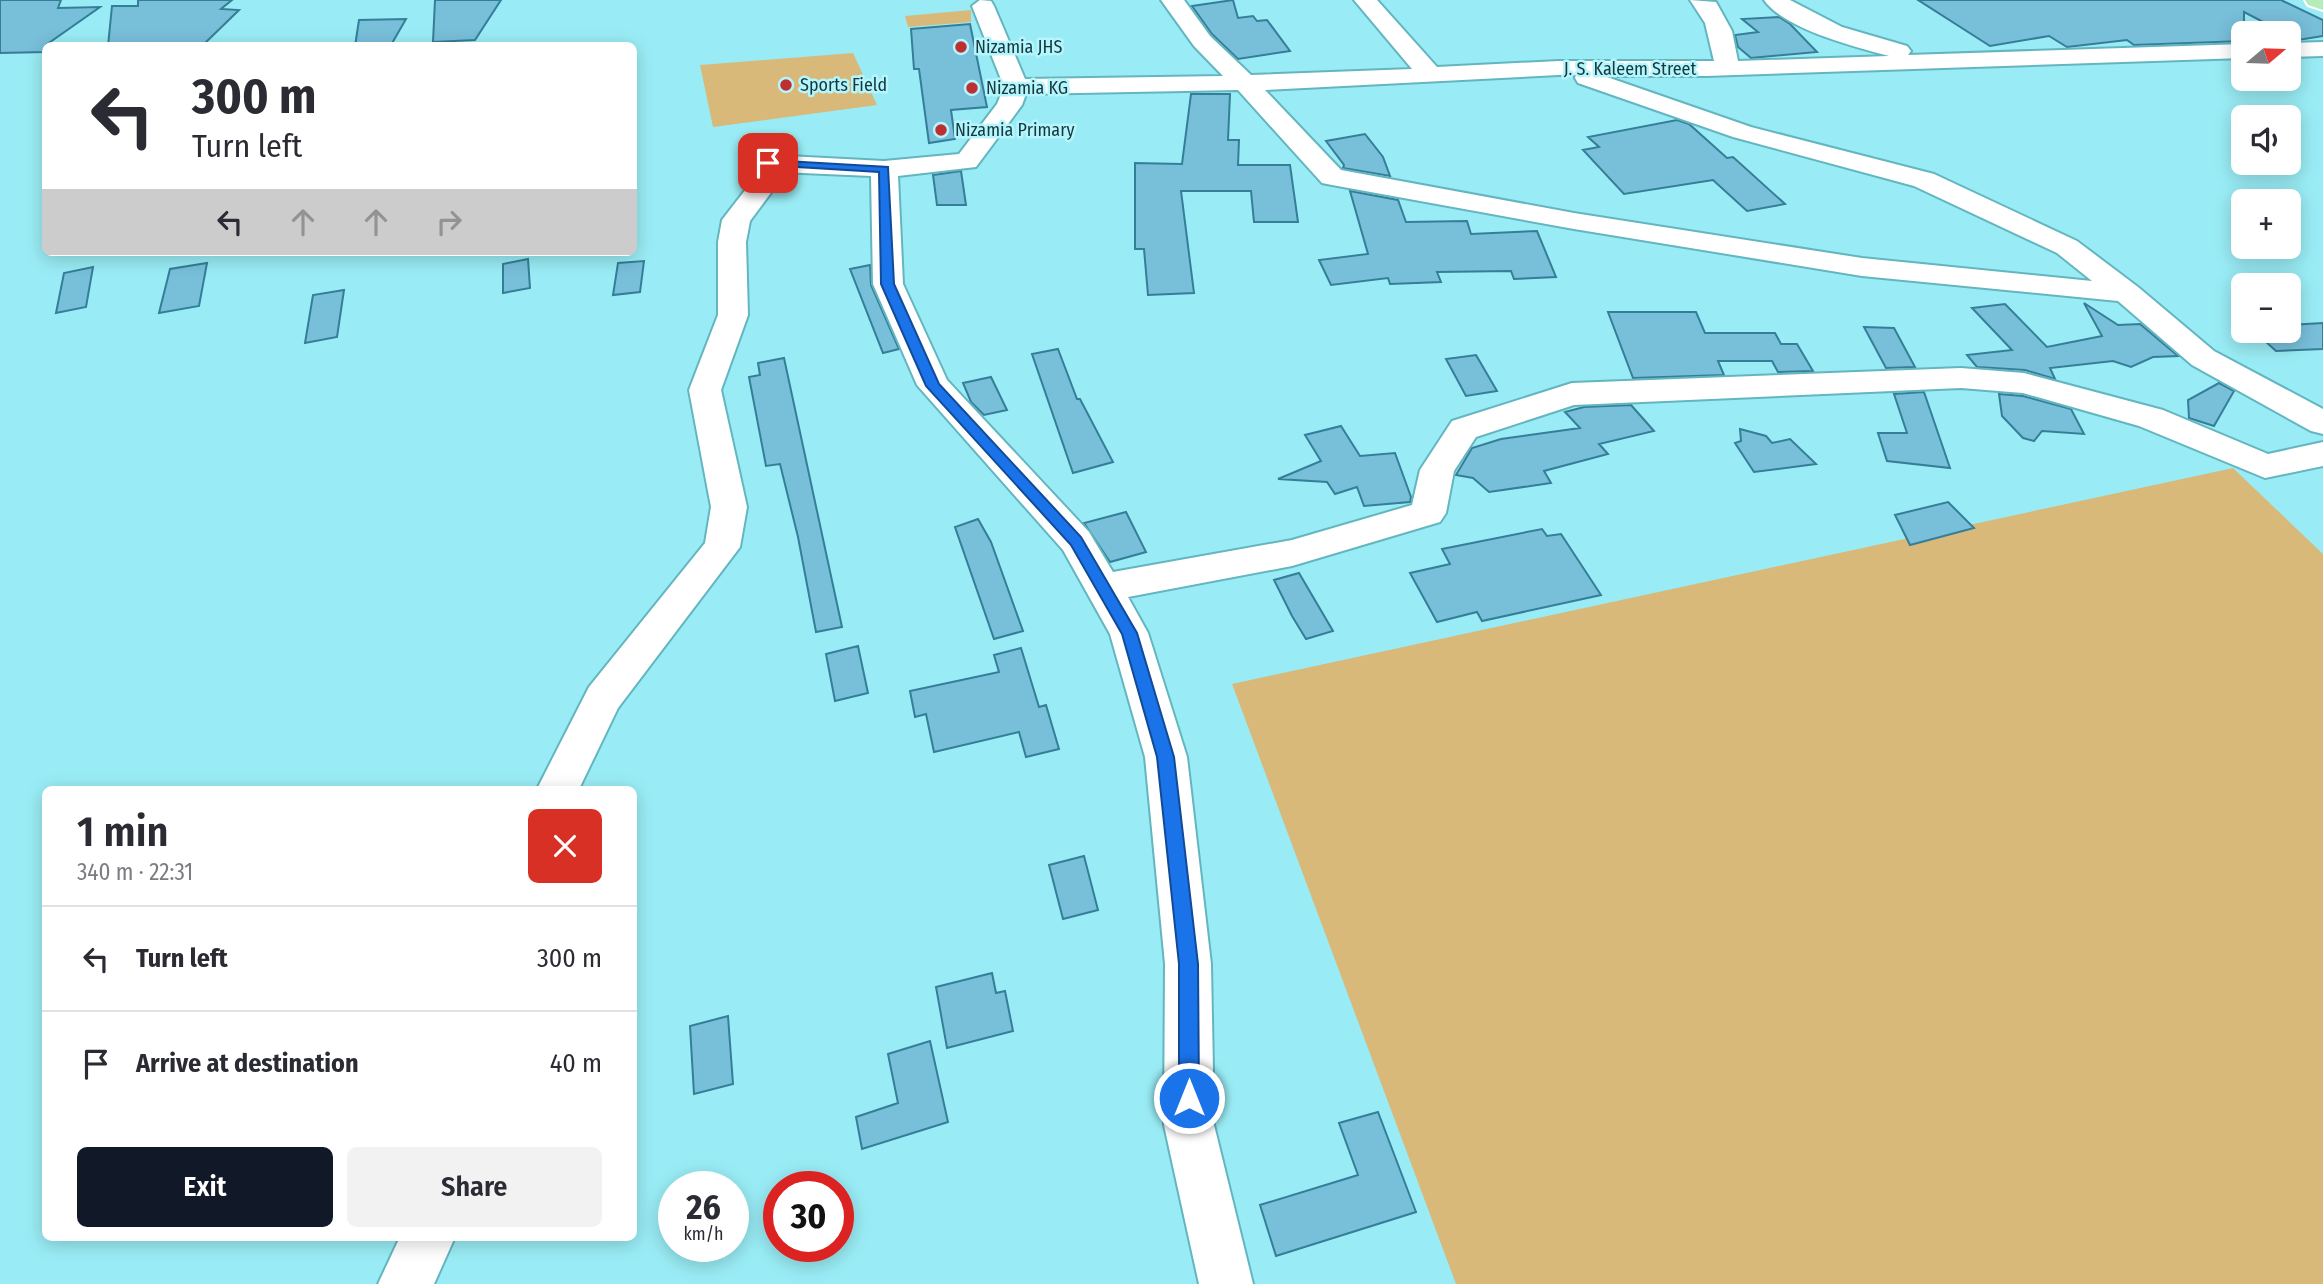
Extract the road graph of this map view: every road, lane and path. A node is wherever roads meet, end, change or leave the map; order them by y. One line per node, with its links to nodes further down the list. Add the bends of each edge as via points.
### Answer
1 (1172, 0): 15 (street, via 1202,41)
2 (1365, 0): 14 (street)
3 (1701, 0): 13 (street, via 1713,11)
4 (1775, 0): 11 (street, via 1800,19 1868,44)
5 (2316, 0): 6 (main road)
6 (2323, 3)
7 (983, 6): 16 (street)
8 (2323, 49): 9 (street)
9 (2301, 50)
10 (2231, 51): 11 (street, J. S. Kaleem Street)
11 (1935, 61): 13 (street, J. S. Kaleem Street)
12 (1559, 68): 13 (street, J. S. Kaleem Street); 14 (street, J. S. Kaleem Street); 18 (street, via 1742,132 1924,180 2067,247)
13 (1727, 68)
14 (1431, 75): 15 (street, J. S. Kaleem Street)
15 (1245, 83): 16 (street, J. S. Kaleem Street); 18 (street, via 1332,177 1861,267)
16 (1016, 87): 17 (street, via 1009,105 967,161)
17 (884, 169): 21 (street, via 888,284 933,386 1076,541); 22 (street, via 768,163 759,190 736,220 733,315 705,390 729,507 722,547 603,698)
18 (2127, 293): 19 (street, via 2203,358)
19 (2323, 423)
20 (2323, 454): 21 (street, via 2265,466 2151,418 2024,383 1999,381 1961,378 1572,394 1464,429 1437,470 1428,513 1292,553)
21 (1103, 588): 25 (street, via 1129,633 1166,757 1188,964 1189,1125)
22 (559, 786)
23 (427, 1241): 24 (street)
24 (405, 1284)
25 (1226, 1284)

